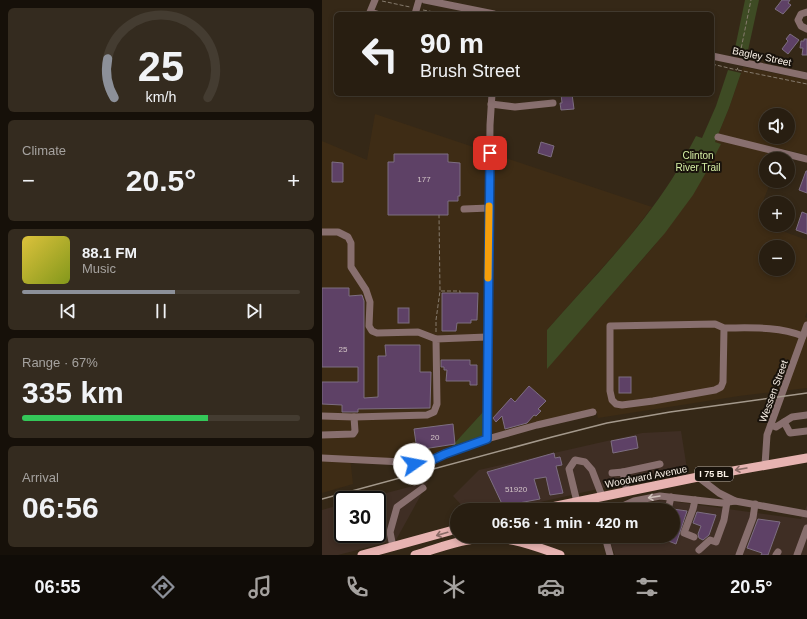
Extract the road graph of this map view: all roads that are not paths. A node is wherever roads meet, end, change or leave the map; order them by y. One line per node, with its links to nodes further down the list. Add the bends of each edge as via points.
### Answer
1 (375, 0): 4 (street)
2 (419, 0): 5 (street)
3 (425, 0): 6 (street)
4 (370, 12)
5 (416, 12)
6 (484, 12)
7 (807, 12): 8 (street, via 801,14 798,20 800,26)
8 (807, 28)
9 (714, 56): 10 (street, Bagley Street)
10 (807, 76)
11 (492, 96): 13 (street)
12 (553, 103): 13 (street, via 515,107)
13 (491, 104): 16 (street)
14 (718, 137): 15 (street)
15 (807, 159)
16 (489, 208): 17 (street); 22 (street)
17 (464, 209)
18 (322, 232): 23 (street, via 338,232 348,237 351,243 351,267 366,290 370,302 369,326 372,331 418,332)
19 (807, 325): 21 (street, Wessen Street)
20 (724, 328): 20 (street, via 723,382 720,387 653,401 616,404 612,400 610,326 715,324); 21 (street, via 773,328)
21 (803, 336): 24 (street, Wessen Street)
22 (487, 337): 23 (street); 34 (street)
23 (436, 339): 29 (street, via 437,404 434,412 428,415)
24 (800, 345): 25 (street); 31 (street, Wessen Street)
25 (807, 349)
26 (593, 412): 34 (street)
27 (807, 415): 30 (street, via 792,417)
28 (322, 416): 29 (street)
29 (354, 417): 33 (street, via 353,434)
30 (784, 422): 31 (street, via 776,427); 32 (street, via 790,433)
31 (771, 425): 38 (street, Wessen Street, via 767,435)
32 (807, 430)
33 (322, 435)
34 (487, 439): 35 (street, via 420,464)
35 (322, 458)
36 (807, 458): 38 (main road, Woodward Avenue / I 75 BL)
37 (660, 464): 39 (street)
38 (765, 465): 41 (main road, Woodward Avenue / I 75 BL, one-way to 41)
39 (623, 472): 40 (street); 43 (street)
40 (612, 473)
41 (698, 477): 43 (main road, Woodward Avenue / I 75 BL); 48 (street)
42 (423, 488): 60 (street, via 398,507 390,532)
43 (627, 492): 44 (main road, Woodward Avenue / I 75 BL)
44 (602, 496): 47 (main road, Woodward Avenue / I 75 BL); 47 (street, via 592,470 585,462 575,460 569,469)
45 (671, 497): 46 (street); 50 (street, one-way to 50, via 657,496); 51 (street)
46 (695, 500): 48 (street); 56 (street, via 684,533)
47 (577, 502): 49 (main road, Woodward Avenue / I 75 BL)
48 (731, 502): 52 (street); 61 (street, via 716,542 710,540)
49 (572, 503)
50 (630, 503)
51 (670, 503)
52 (755, 504): 53 (street); 66 (street, via 753,518)
53 (807, 514)
54 (807, 528): 67 (street)
55 (450, 531): 60 (main road, one-way to 60)
56 (694, 537)
57 (454, 543): 63 (main road)
58 (530, 543): 64 (main road)
59 (607, 543): 65 (street)
60 (393, 547): 62 (main road)
61 (700, 550)
62 (362, 555)
63 (416, 555)
64 (560, 555)
65 (610, 555)
66 (740, 555)
67 (797, 555)

